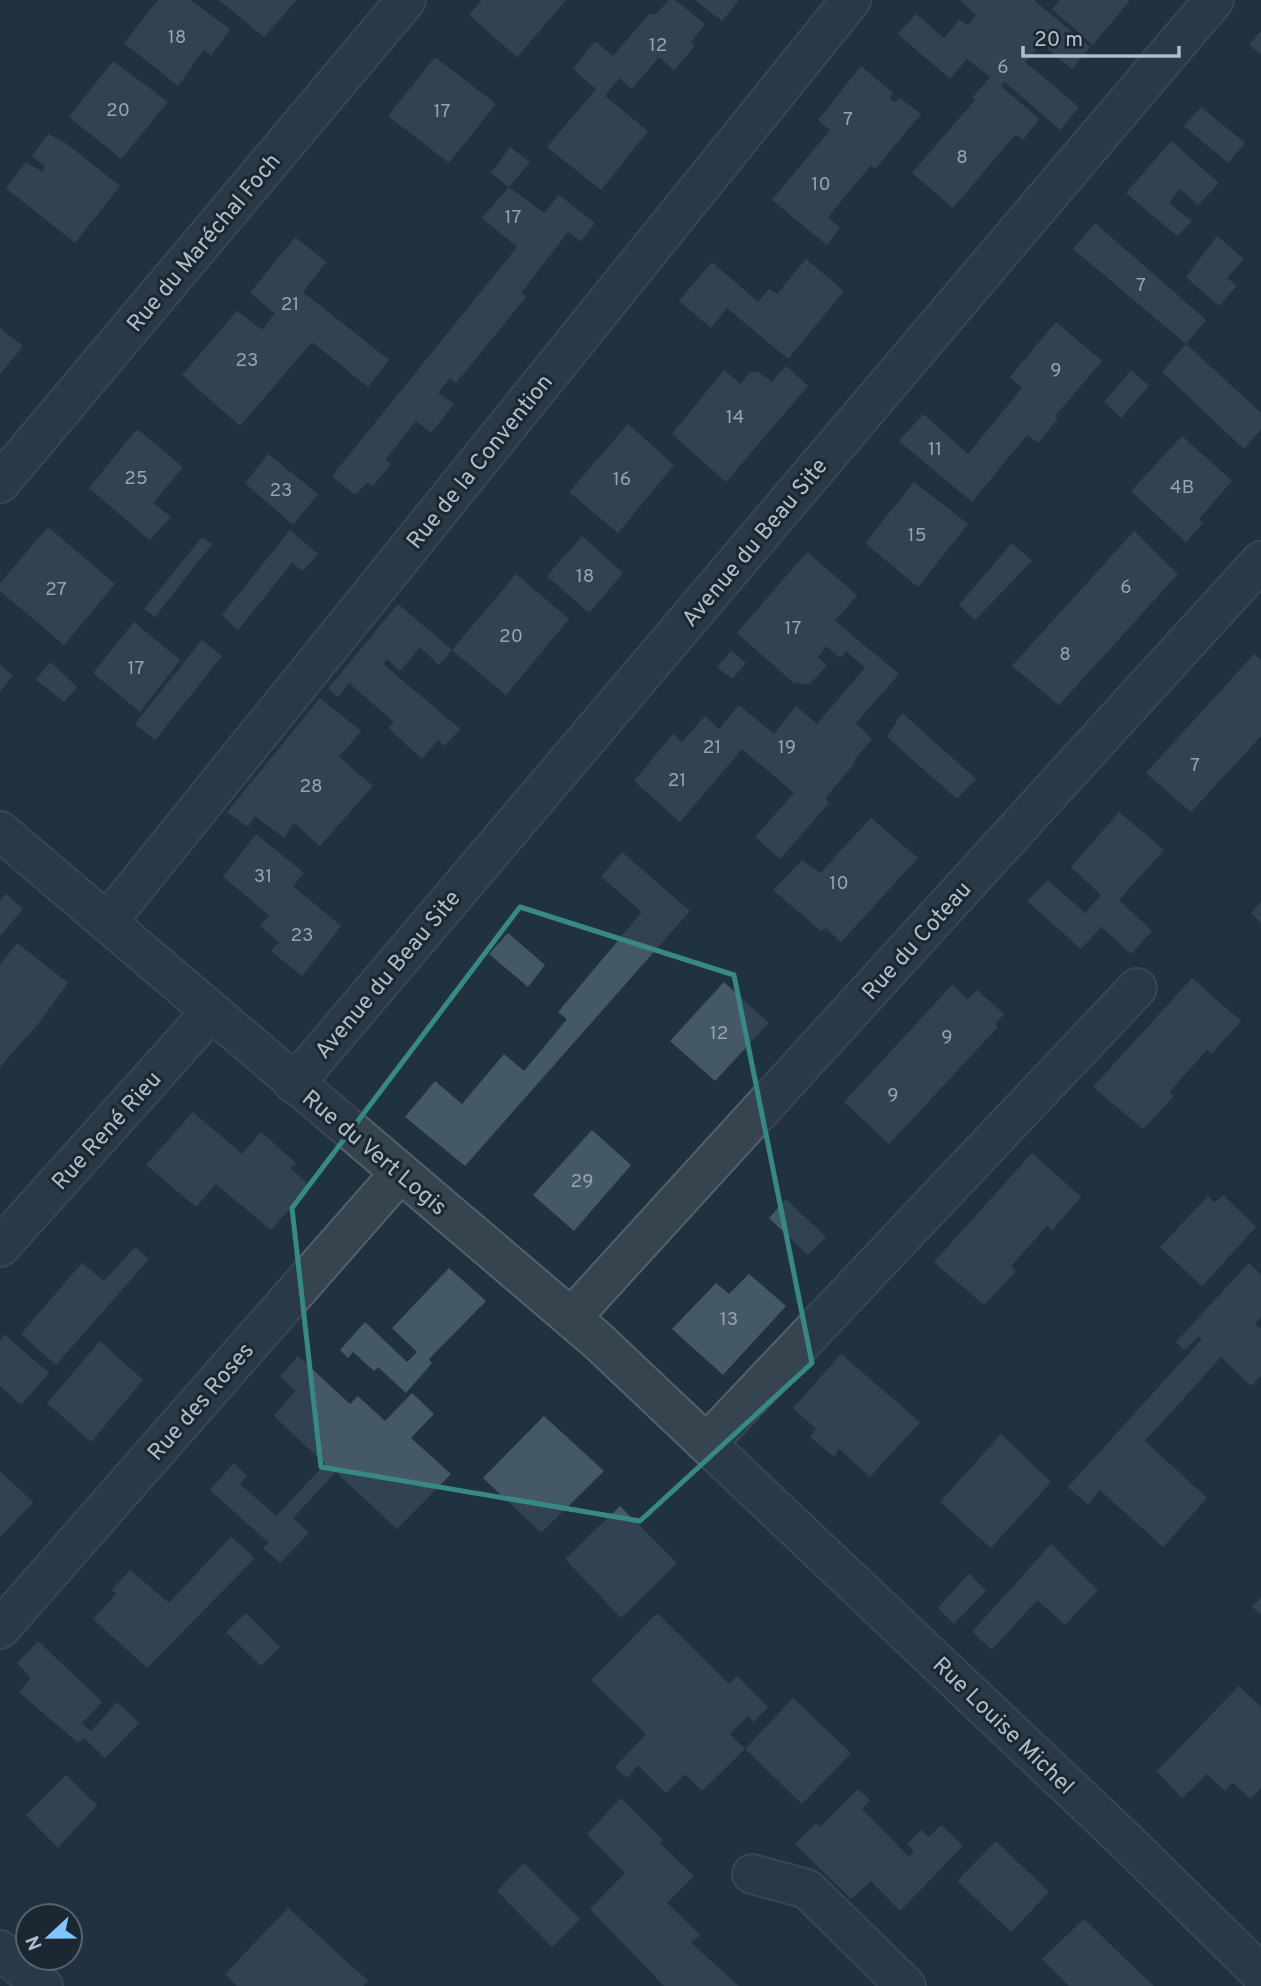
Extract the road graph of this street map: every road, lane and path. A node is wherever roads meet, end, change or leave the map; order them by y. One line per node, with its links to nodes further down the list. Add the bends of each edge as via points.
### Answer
1 (405, 0): 4 (street, Rue du Maréchal Foch)
2 (851, 0): 7 (street, Rue de la Convention)
3 (1214, 0): 10 (street, Avenue du Beau Site)
4 (0, 483)
5 (1261, 561): 13 (street, Rue du Coteau)
6 (0, 831): 7 (street, Rue du Vert Logis)
7 (107, 922): 9 (street, Rue du Vert Logis)
8 (1136, 988): 14 (street)
9 (211, 1012): 10 (street, Rue du Vert Logis); 12 (street, Rue René Rieu)
10 (294, 1083): 11 (street, Rue du Vert Logis)
11 (400, 1173): 13 (street, Rue du Vert Logis); 16 (street, Rue des Roses)
12 (0, 1247)
13 (571, 1318): 14 (street, Rue du Vert Logis)
14 (707, 1443): 15 (street, Rue du Vert Logis)
15 (745, 1479): 19 (street, Rue Louise Michel)
16 (0, 1629)
17 (752, 1874): 21 (street, via 807,1889)
18 (0, 1950): 20 (street)
19 (1261, 1974)
20 (44, 1986)
21 (906, 1986)

